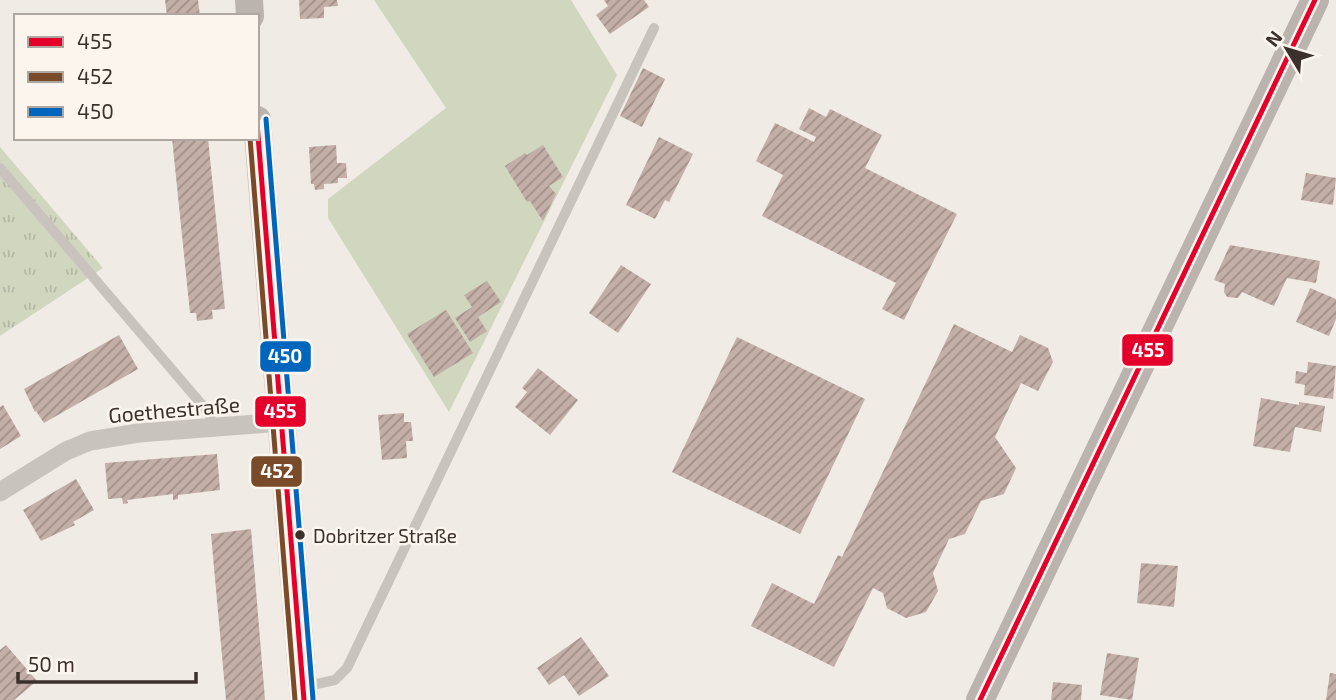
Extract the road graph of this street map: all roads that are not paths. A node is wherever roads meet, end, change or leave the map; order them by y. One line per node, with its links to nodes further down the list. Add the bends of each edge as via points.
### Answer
1 (1315, 0): 9 (main road)
2 (654, 28): 8 (lane, via 346,668 335,680)
3 (259, 140): 5 (main road)
4 (0, 168): 6 (lane, via 209,413)
5 (282, 422): 6 (street, Goethestraße); 8 (main road)
6 (214, 428): 7 (street, Goethestraße, via 90,442)
7 (0, 492)
8 (303, 693)
9 (980, 700)

